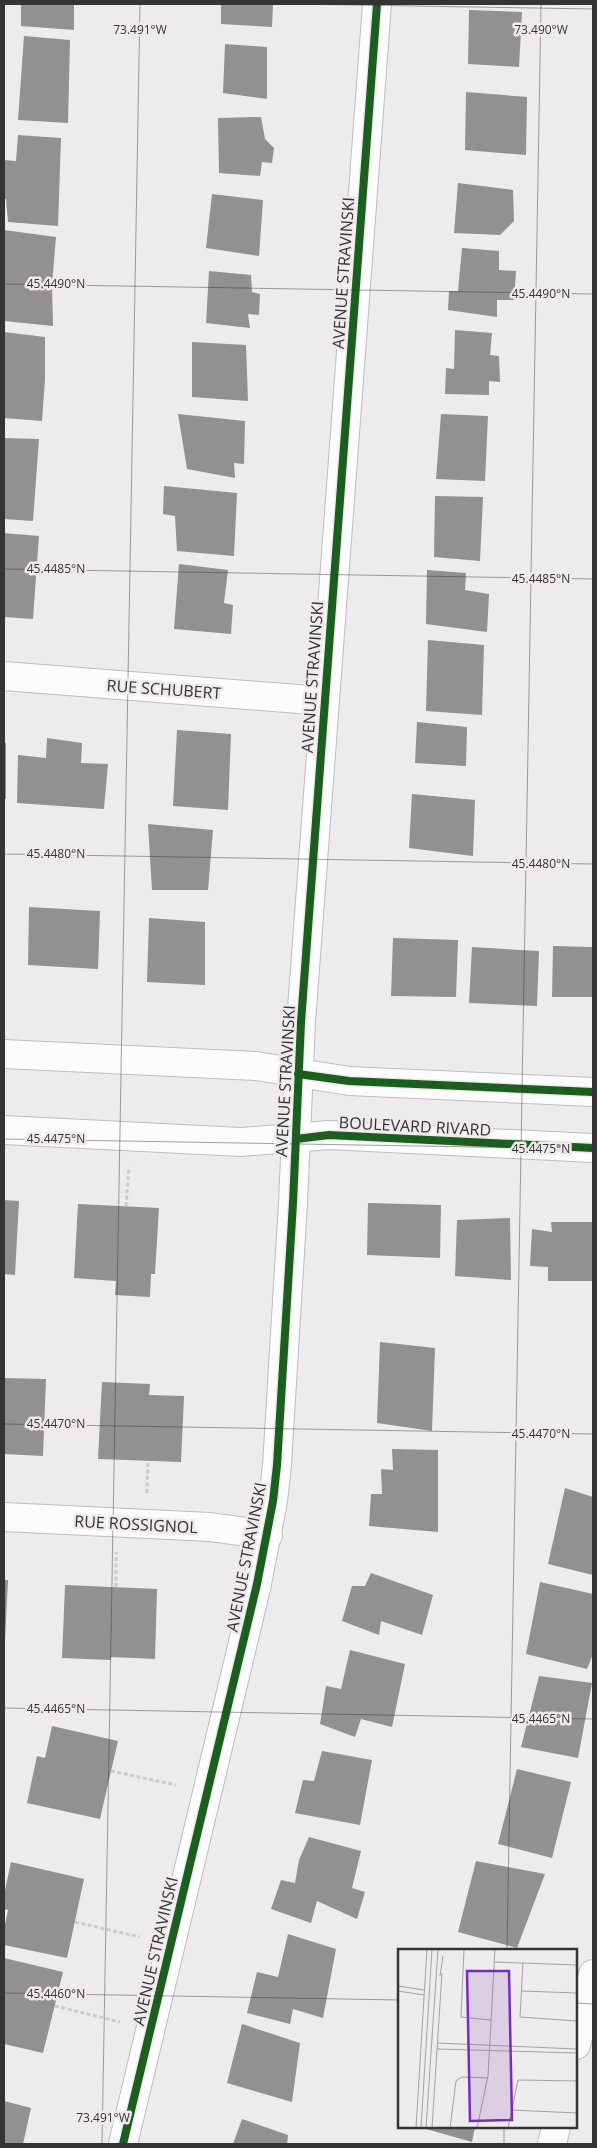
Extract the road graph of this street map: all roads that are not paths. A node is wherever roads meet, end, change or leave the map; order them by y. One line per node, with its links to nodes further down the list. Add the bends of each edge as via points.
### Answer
1 (377, 4): 3 (street, AVENUE STRAVINSKI)
2 (4, 676): 3 (street, RUE SCHUBERT)
3 (324, 701): 5 (street, AVENUE STRAVINSKI)
4 (4, 1054): 5 (street, via 256,1066)
5 (298, 1074): 6 (street, via 349,1081); 8 (street, AVENUE STRAVINSKI)
6 (593, 1092)
7 (4, 1130): 8 (street, BOULEVARD RIVARD, via 241,1142)
8 (296, 1138): 9 (street, BOULEVARD RIVARD, via 329,1135); 11 (street, AVENUE STRAVINSKI, via 277,1465)
9 (593, 1148)
10 (4, 1517): 11 (street, RUE ROSSIGNOL, via 210,1527)
11 (268, 1535): 16 (street, AVENUE STRAVINSKI)
12 (593, 1974): 13 (street)
13 (589, 2006): 14 (street)
14 (577, 2042)
15 (556, 2128): 17 (street)
16 (123, 2144)
17 (552, 2144)

